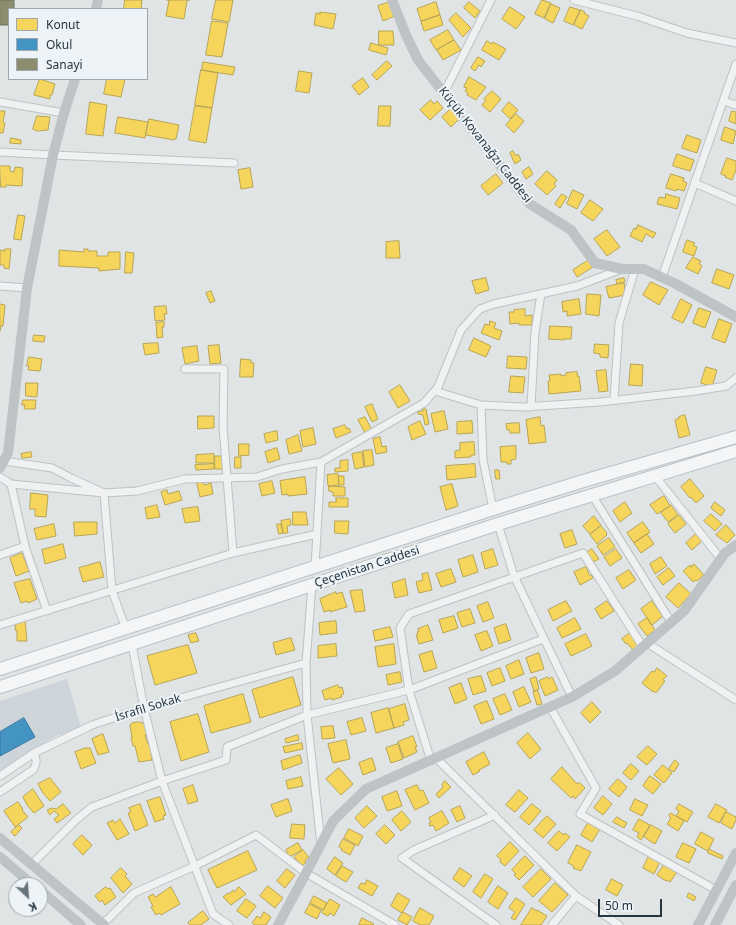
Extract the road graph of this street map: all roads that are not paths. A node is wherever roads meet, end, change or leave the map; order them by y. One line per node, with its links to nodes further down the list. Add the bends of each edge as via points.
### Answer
1 (392, 0): 7 (street, Küçük Kovanağzı Caddesi, via 418,60)
2 (491, 0): 7 (street)
3 (574, 0): 4 (street, via 637,16 687,33)
4 (736, 43)
5 (736, 64): 8 (street)
6 (75, 80): 11 (street)
7 (444, 93): 17 (street, Küçük Kovanağzı Caddesi, via 530,204 571,230 595,263)
8 (723, 101): 10 (street); 15 (street)
9 (0, 102): 11 (street)
10 (736, 104)
11 (64, 113): 13 (street)
12 (0, 152): 13 (street)
13 (53, 155): 14 (street); 21 (street)
14 (234, 163)
15 (695, 183): 16 (street); 19 (street)
16 (736, 201)
17 (622, 269): 18 (street, Küçük Kovanağzı Caddesi); 22 (street, via 577,286)
18 (635, 269): 19 (street, Küçük Kovanağzı Caddesi, via 644,269); 27 (street, via 619,323)
19 (662, 277): 23 (street, Küçük Kovanağzı Caddesi)
20 (0, 286): 21 (street)
21 (27, 288): 33 (street, via 8,453)
22 (541, 294): 26 (street, via 480,309 461,330); 29 (street, via 535,332)
23 (736, 317)
24 (186, 369): 36 (street, via 224,369 223,427)
25 (736, 378): 27 (street, via 726,386)
26 (435, 391): 28 (street); 32 (street, via 424,403)
27 (614, 400): 29 (street)
28 (481, 405): 29 (street); 40 (street, via 483,460)
29 (531, 407)
30 (736, 437): 40 (main road, Çeçenistan Caddesi)
31 (736, 452): 34 (main road, Çeçenistan Caddesi)
32 (321, 462): 36 (street, via 282,469 258,477); 42 (street)
33 (2, 464): 38 (street, via 52,468)
34 (655, 476): 39 (main road, Çeçenistan Caddesi); 47 (street)
35 (0, 477): 37 (street)
36 (227, 478): 38 (street, via 185,479 137,491); 45 (street)
37 (11, 484): 38 (street); 44 (street)
38 (104, 493): 51 (street)
39 (592, 495): 41 (main road, Çeçenistan Caddesi); 53 (street)
40 (493, 509): 48 (main road, Çeçenistan Caddesi)
41 (498, 524): 49 (street); 50 (main road, Çeçenistan Caddesi)
42 (317, 534): 45 (street); 48 (street)
43 (736, 545): 47 (street)
44 (25, 546): 46 (street); 52 (street)
45 (233, 553): 51 (street)
46 (0, 555)
47 (721, 559): 53 (street, via 684,611)
48 (315, 567): 55 (main road, Çeçenistan Caddesi)
49 (514, 576): 56 (street); 58 (street, via 583,553); 62 (street, via 409,614 400,628)
50 (312, 585): 57 (main road, Çeçenistan Caddesi); 59 (street)
51 (112, 591): 52 (street); 55 (street)
52 (47, 611): 54 (street)
53 (671, 622): 58 (street)
54 (0, 625)
55 (126, 629): 60 (main road, Çeçenistan Caddesi)
56 (543, 639): 62 (street); 63 (street)
57 (132, 645): 61 (main road, Çeçenistan Caddesi); 66 (street)
58 (645, 645): 63 (street, via 615,671); 64 (street)
59 (306, 663): 66 (street, İsrafil Sokak); 67 (street)
60 (0, 669)
61 (0, 687)
62 (409, 690): 67 (street); 69 (street)
63 (572, 698): 65 (street)
64 (736, 700)
65 (550, 707): 69 (street); 83 (street, via 596,788 580,814)
66 (144, 708): 68 (street, İsrafil Sokak, via 92,725); 71 (street)
67 (307, 715): 71 (street, via 227,747 226,760); 75 (street)
68 (34, 753): 70 (street, İsrafil Sokak); 72 (street, via 37,759 33,770)
69 (434, 759): 73 (street); 75 (street, via 366,788 333,821)
70 (0, 776)
71 (162, 781): 78 (street, via 92,806); 79 (street)
72 (0, 792)
73 (495, 816): 84 (street); 91 (street, via 414,850 402,858)
74 (0, 838): 78 (street)
75 (321, 844): 80 (street)
76 (736, 853): 83 (street)
77 (0, 857): 81 (street)
78 (32, 864): 87 (street)
79 (195, 866): 80 (street, via 256,835); 87 (street, via 134,892); 88 (street, via 213,914)
80 (306, 874): 89 (street); 90 (street)
81 (24, 877)
82 (736, 886): 95 (street)
83 (716, 890): 94 (street)
84 (576, 896): 92 (street); 93 (street)
85 (48, 897): 86 (street)
86 (81, 925)
87 (104, 925)
88 (229, 925)
89 (278, 925)
90 (395, 925)
91 (496, 925)
92 (552, 925)
93 (619, 925)
94 (698, 925)
95 (715, 925)

